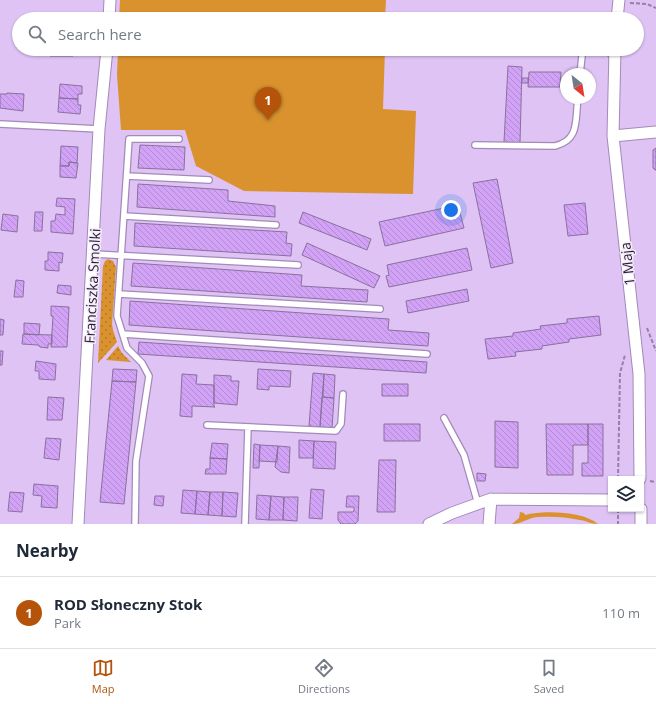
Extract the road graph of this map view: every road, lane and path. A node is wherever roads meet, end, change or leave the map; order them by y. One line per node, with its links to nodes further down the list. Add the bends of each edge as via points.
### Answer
1 (110, 0): 4 (street)
2 (619, 1): 3 (path, via 647,4); 5 (street)
3 (656, 8)
4 (109, 12)
5 (618, 12)
6 (106, 56): 12 (street, Franciszka Smolki)
7 (582, 56): 9 (lane)
8 (614, 56): 14 (street, 1 Maja)
9 (581, 68)
10 (577, 104): 16 (lane, via 574,132 564,144)
11 (0, 124): 12 (lane)
12 (99, 129): 21 (street, Franciszka Smolki)
13 (656, 132): 14 (street)
14 (613, 136): 32 (street, 1 Maja, via 639,374)
15 (180, 139): 17 (lane, via 130,138)
16 (475, 145)
17 (126, 176): 18 (lane); 19 (lane)
18 (209, 180)
19 (124, 216): 20 (lane); 22 (lane)
20 (276, 225)
21 (94, 254): 22 (lane); 38 (street, Franciszka Smolki)
22 (122, 255): 23 (lane); 24 (lane)
23 (298, 265)
24 (119, 294): 25 (lane); 26 (lane, via 117,316)
25 (380, 309)
26 (123, 334): 27 (lane); 39 (lane, via 127,348 142,363 149,376 136,461)
27 (427, 354)
28 (343, 394): 31 (lane, via 341,424 336,431)
29 (444, 418): 35 (lane, via 464,455)
30 (207, 425): 31 (lane)
31 (248, 427): 40 (lane)
32 (640, 476)
33 (491, 499): 34 (street); 35 (street); 42 (street)
34 (608, 500)
35 (478, 504): 41 (street)
36 (618, 512): 43 (path)
37 (641, 512): 44 (street)
38 (78, 524)
39 (136, 524)
40 (245, 524)
41 (429, 524)
42 (489, 524)
43 (618, 524)
44 (641, 524)

